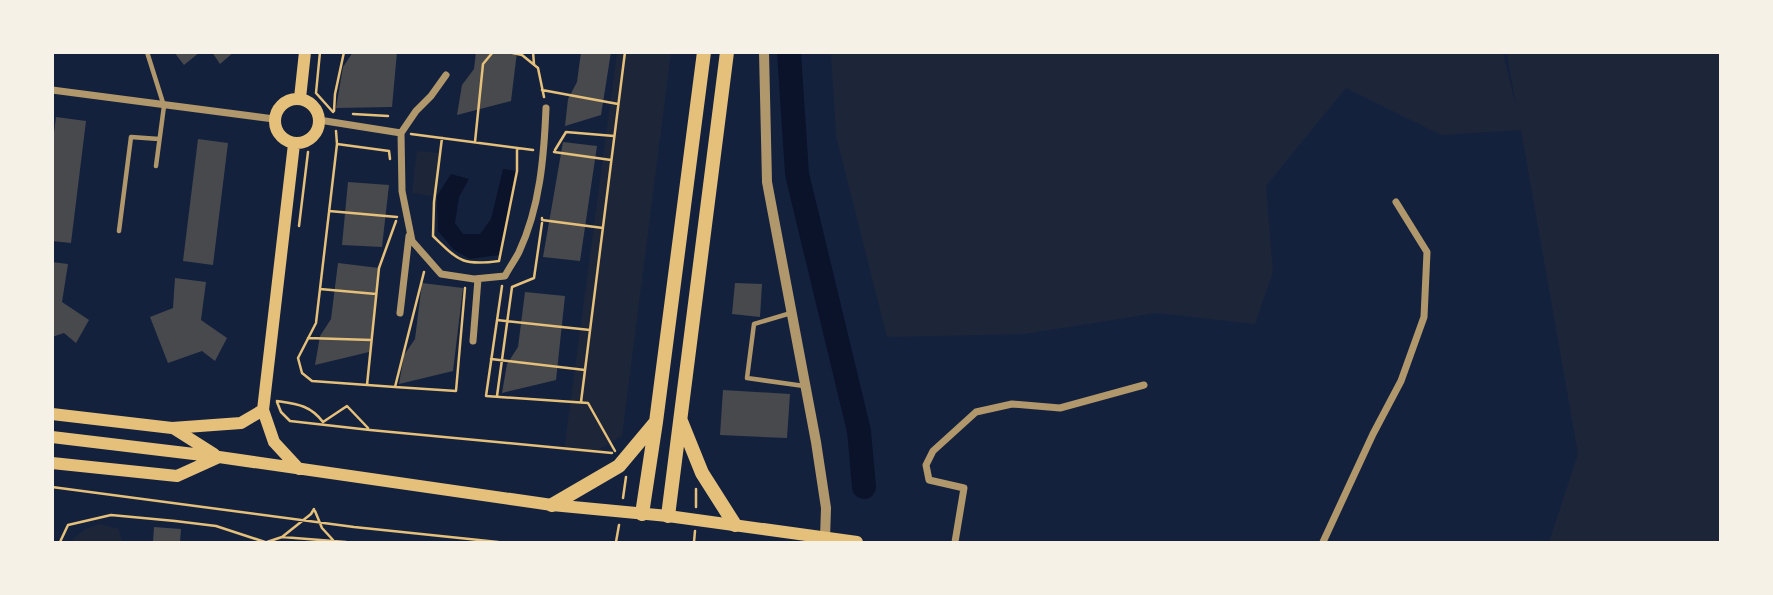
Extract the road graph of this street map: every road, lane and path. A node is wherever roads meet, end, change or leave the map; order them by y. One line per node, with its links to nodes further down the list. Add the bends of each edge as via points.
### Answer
1 (148, 52): 18 (lane)
2 (305, 52): 16 (main road)
3 (320, 52): 20 (path, via 316,93)
4 (344, 52): 20 (path)
5 (493, 52): 29 (path, via 483,64)
6 (508, 52): 12 (path)
7 (533, 52): 12 (path)
8 (625, 52): 17 (path)
9 (704, 52): 70 (highway)
10 (727, 52): 69 (highway)
11 (764, 52): 53 (street, via 767,182)
12 (534, 64): 15 (path)
13 (446, 75): 25 (street)
14 (52, 90): 18 (street)
15 (542, 90): 17 (path); 19 (path)
16 (300, 98): 22 (main road, via 280,106); 23 (main road, via 311,104)
17 (618, 104): 26 (path)
18 (163, 106): 22 (street); 28 (lane)
19 (546, 108): 33 (street)
20 (334, 113): 21 (path); 24 (path)
21 (388, 116)
22 (274, 119): 30 (main road, via 277,133)
23 (319, 120): 24 (street); 30 (main road, via 312,137)
24 (335, 124): 25 (street); 31 (path)
25 (401, 133): 27 (path); 42 (street, via 402,191)
26 (614, 136): 35 (path); 35 (path, via 566,132 553,152)
27 (442, 138): 29 (path); 32 (path, via 433,236 456,258 477,264 499,261 517,171)
28 (159, 139): 37 (lane); 44 (lane, via 131,138)
29 (475, 142): 32 (path)
30 (294, 144): 67 (main road)
31 (338, 144): 36 (path, via 389,151); 40 (path)
32 (517, 148): 33 (path)
33 (544, 151): 48 (street, via 533,215 519,253 505,276)
34 (308, 152): 45 (path)
35 (611, 160): 43 (path)
36 (391, 164)
37 (156, 166)
38 (1396, 202): 98 (street, via 1427,252 1424,317 1401,380)
39 (544, 206): 41 (path)
40 (329, 211): 50 (path); 51 (path, via 397,218 379,268)
41 (542, 220): 43 (path); 65 (path, via 534,278 512,287)
42 (410, 228): 47 (street, via 412,241 441,274); 52 (street)
43 (603, 228): 55 (path)
44 (119, 231)
45 (298, 231)
46 (426, 265): 64 (path)
47 (466, 278): 48 (street); 64 (path, via 456,391)
48 (478, 279): 58 (street)
49 (503, 280): 54 (path)
50 (320, 289): 51 (path); 56 (path, via 316,323)
51 (376, 293): 57 (path)
52 (400, 313)
53 (792, 313): 63 (street); 63 (lane, via 754,324 747,378)
54 (497, 320): 55 (path); 59 (path)
55 (590, 330): 60 (path)
56 (308, 338): 57 (path); 61 (path, via 298,358 302,373 312,381)
57 (371, 340): 61 (path)
58 (473, 341)
59 (491, 359): 60 (path); 65 (path, via 486,396)
60 (585, 370): 66 (path)
61 (366, 385): 64 (path)
62 (1144, 385): 97 (street, via 1060,408 1013,404 976,412 933,450 926,465 929,480 964,488)
63 (805, 386): 88 (street, via 826,508)
64 (394, 387)
65 (497, 397): 66 (path)
66 (581, 402): 72 (path, via 588,403 617,453)
67 (263, 410): 71 (main road, via 242,424); 77 (main road, via 274,442)
68 (52, 414): 71 (main road)
69 (680, 418): 78 (highway); 83 (highway)
70 (656, 422): 76 (highway); 82 (highway)
71 (172, 428): 74 (main road)
72 (370, 430): 72 (path, via 290,421 277,401 299,405 323,422 347,406)
73 (52, 437): 74 (main road)
74 (219, 457): 75 (main road, via 177,476); 77 (main road)
75 (52, 464)
76 (619, 466): 80 (highway); 81 (path, via 628,469)
77 (299, 469): 80 (main road)
78 (702, 473): 84 (path, via 696,484); 85 (highway)
79 (52, 487): 92 (path)
80 (552, 505): 81 (main road)
81 (621, 511): 82 (main road); 93 (path)
82 (642, 514): 83 (main road)
83 (668, 516): 84 (main road)
84 (696, 520): 85 (main road); 94 (path)
85 (735, 525): 88 (main road)
86 (282, 537): 87 (path); 87 (path, via 314,509); 90 (path)
87 (333, 540): 91 (path)
88 (826, 540): 95 (main road); 96 (main road)
89 (60, 542): 90 (path, via 68,525 110,515 216,526)
90 (266, 542)
91 (346, 542)
92 (498, 542)
93 (616, 542)
94 (694, 542)
95 (838, 542)
96 (857, 542)
97 (955, 542)
98 (1323, 542)

